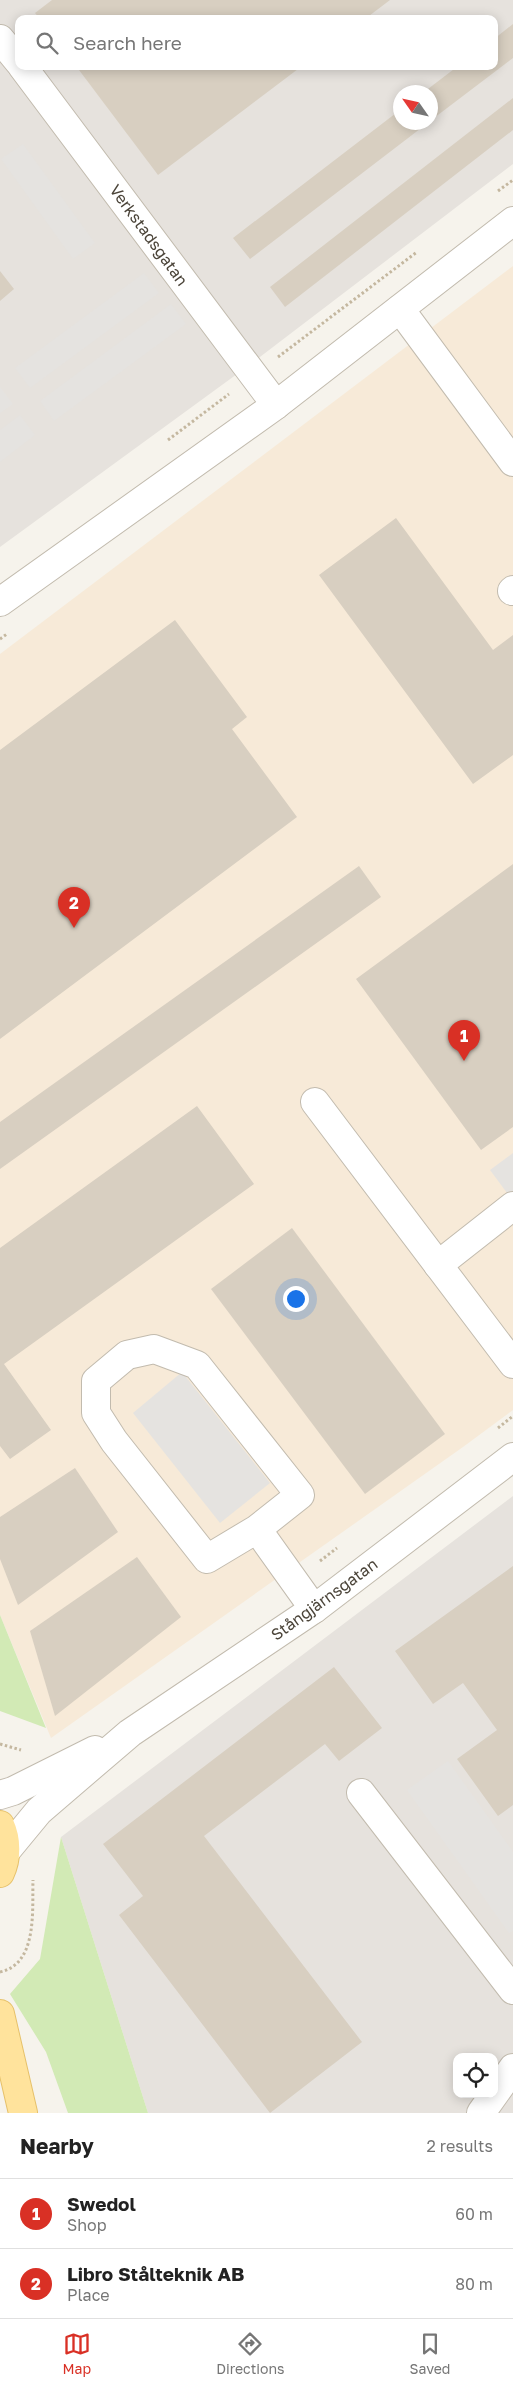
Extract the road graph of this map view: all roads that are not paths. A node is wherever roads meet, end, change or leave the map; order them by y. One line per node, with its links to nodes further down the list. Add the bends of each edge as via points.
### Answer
1 (0, 38): 2 (street)
2 (15, 57)
3 (25, 70): 6 (street, Verkstadsgatan)
4 (509, 231): 5 (street)
5 (400, 309): 6 (street); 7 (street)
6 (276, 405): 8 (street)
7 (513, 462)
8 (0, 602)
9 (315, 1102): 11 (street)
10 (513, 1206): 11 (street)
11 (438, 1265): 12 (street)
12 (513, 1364)
13 (513, 1457): 15 (street, Stångjärnsgatan)
14 (257, 1528): 14 (street, via 300,1495 197,1365 154,1349 127,1354 96,1381 96,1413 114,1441 207,1559); 15 (street)
15 (314, 1609): 16 (street, Stångjärnsgatan)
16 (130, 1733): 18 (street, Stångjärnsgatan, via 13,1791); 19 (street, Stångjärnsgatan, via 39,1811)
17 (360, 1793): 20 (street)
18 (0, 1794)
19 (2, 1850)
20 (513, 1990)
21 (0, 2014): 24 (main road)
22 (0, 2066): 24 (main road)
23 (513, 2068): 25 (street)
24 (23, 2113)
25 (481, 2113)

